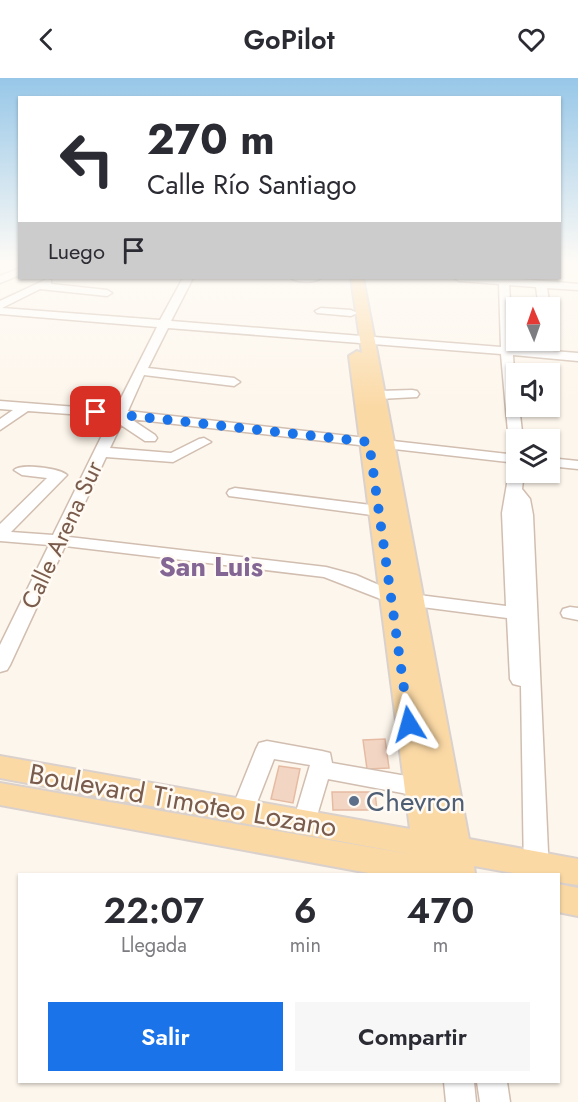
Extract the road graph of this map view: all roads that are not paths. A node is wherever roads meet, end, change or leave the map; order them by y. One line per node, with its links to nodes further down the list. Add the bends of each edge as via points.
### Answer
1 (0, 311): 8 (street)
2 (172, 311): 8 (street, Calle Arena Sur)
3 (321, 311): 6 (street)
4 (360, 311): 9 (main road)
5 (505, 311): 10 (street)
6 (351, 313): 9 (main road)
7 (0, 315): 8 (street)
8 (164, 326): 9 (street); 12 (street, Calle Arena Sur)
9 (362, 342): 10 (street, via 417,352); 15 (main road); 23 (main road)
10 (507, 353): 11 (street); 20 (street)
11 (578, 359)
12 (140, 371): 13 (street); 18 (street, Calle Arena Sur)
13 (234, 382)
14 (412, 394): 15 (street)
15 (379, 395): 23 (main road)
16 (0, 405): 17 (street)
17 (24, 408): 18 (street); 19 (street)
18 (119, 415): 21 (street); 23 (street); 24 (street, Calle Arena Sur)
19 (0, 426)
20 (515, 429)
21 (150, 438)
22 (204, 442): 24 (street, via 173,458)
23 (378, 443): 25 (street); 33 (main road); 36 (main road)
24 (101, 452): 35 (street, Calle Arena Sur)
25 (506, 458)
26 (560, 463): 27 (street)
27 (578, 465)
28 (22, 470): 34 (street, via 59,475)
29 (516, 483): 37 (street, via 510,513)
30 (516, 483): 39 (street, via 525,516)
31 (235, 492): 33 (street)
32 (337, 512): 33 (street)
33 (379, 514): 36 (main road)
34 (0, 534): 35 (street)
35 (59, 542): 36 (street, via 326,572); 38 (street, Calle Arena Sur)
36 (403, 598): 37 (street); 42 (main road); 46 (main road)
37 (515, 613): 39 (street, via 519,678)
38 (0, 665)
39 (532, 719): 47 (street)
40 (0, 767): 44 (main road, Boulevard Timoteo Lozano)
41 (320, 769): 42 (street); 44 (street, via 322,759 267,749); 45 (street)
42 (418, 787): 46 (main road)
43 (0, 794): 46 (main road, Boulevard Timoteo Lozano)
44 (243, 811): 45 (main road, Boulevard Timoteo Lozano)
45 (305, 822): 46 (main road, Boulevard Timoteo Lozano)
46 (442, 865): 47 (main road, Boulevard Timoteo Lozano)
47 (537, 869): 48 (main road, Boulevard Timoteo Lozano)
48 (578, 872)
49 (560, 898): 50 (main road)
50 (578, 902)
51 (459, 1083): 53 (street)
52 (492, 1083): 54 (street)
53 (461, 1102)
54 (495, 1102)

